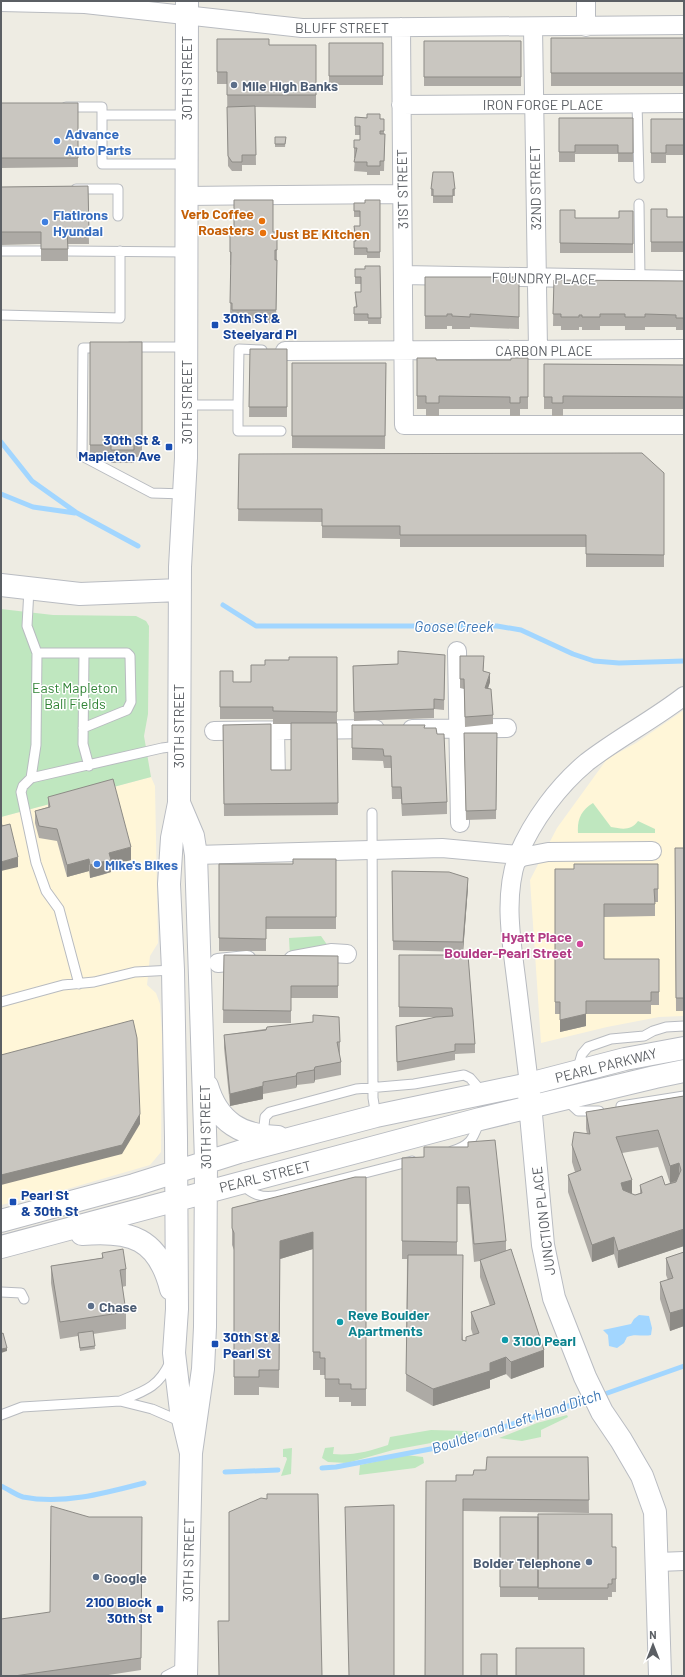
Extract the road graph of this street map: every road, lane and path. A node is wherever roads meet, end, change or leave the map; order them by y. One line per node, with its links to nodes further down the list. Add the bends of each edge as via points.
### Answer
1 (586, 1): 7 (street)
2 (1, 2): 3 (street, BLUFF STREET)
3 (187, 8): 5 (street, BLUFF STREET, via 302,28); 14 (main road, 30TH STREET)
4 (684, 25): 7 (street, BLUFF STREET)
5 (401, 27): 6 (street, BLUFF STREET); 11 (street, 31ST STREET)
6 (533, 27): 7 (street, BLUFF STREET); 10 (street, 32ND STREET)
7 (586, 27)
8 (637, 103): 9 (street, IRON FORGE PLACE); 10 (street, IRON FORGE PLACE); 16 (lane)
9 (684, 103)
10 (534, 104): 11 (street, IRON FORGE PLACE); 28 (street, 32ND STREET)
11 (401, 105): 18 (street, 31ST STREET)
12 (56, 108): 13 (lane, via 102,107)
13 (102, 115): 14 (lane); 15 (lane, via 102,164)
14 (186, 115): 15 (main road, 30TH STREET)
15 (186, 164): 19 (main road, 30TH STREET)
16 (639, 178)
17 (63, 190): 21 (lane, via 118,189)
18 (402, 194): 19 (street); 27 (street, 31ST STREET)
19 (186, 196): 26 (main road, 30TH STREET)
20 (640, 204): 29 (lane)
21 (118, 216)
22 (1, 251): 23 (lane)
23 (41, 251)
24 (68, 251): 25 (lane)
25 (120, 251): 26 (lane); 31 (lane, via 120,318)
26 (186, 252): 32 (main road, 30TH STREET)
27 (403, 275): 28 (street, FOUNDRY PLACE); 35 (street, 31ST STREET)
28 (537, 278): 29 (street, FOUNDRY PLACE); 36 (street, 32ND STREET)
29 (640, 279): 30 (street, FOUNDRY PLACE)
30 (684, 280)
31 (1, 316)
32 (186, 347): 37 (main road, 30TH STREET); 41 (lane, via 83,348 82,456 152,494)
33 (684, 349): 36 (street, CARBON PLACE)
34 (278, 350): 35 (street, CARBON PLACE); 38 (lane, via 239,349)
35 (404, 350): 36 (street, CARBON PLACE); 39 (street, 31ST STREET, via 404,425)
36 (538, 350)
37 (186, 405): 38 (lane); 41 (main road, 30TH STREET)
38 (238, 405): 40 (lane, via 238,431)
39 (684, 425)
40 (281, 431)
41 (184, 494): 44 (main road, 30TH STREET)
42 (1, 585): 43 (main road)
43 (30, 589): 44 (main road, via 80,594); 46 (lane, via 27,626)
44 (180, 590): 54 (main road, 30TH STREET)
45 (457, 651): 52 (street)
46 (37, 654): 47 (lane); 56 (lane, via 36,745)
47 (84, 654): 49 (lane); 49 (lane, via 130,656 131,702 127,710)
48 (684, 696): 64 (street, JUNCTION PLACE, via 662,714 579,769 536,820)
49 (83, 728): 55 (lane, via 83,744)
50 (507, 728): 52 (street)
51 (275, 730): 52 (street); 53 (street); 57 (street)
52 (459, 730): 60 (street)
53 (214, 731)
54 (178, 746): 55 (lane); 58 (main road, 30TH STREET)
55 (89, 766): 56 (lane)
56 (31, 778): 68 (lane, via 21,792 36,863 46,891 59,909)
57 (276, 781)
58 (179, 803): 63 (main road, 30TH STREET, via 193,836); 67 (main road, 30TH STREET, via 170,856)
59 (372, 813): 61 (lane)
60 (460, 823)
61 (372, 850): 63 (street); 64 (street, via 442,848); 76 (lane)
62 (652, 851): 64 (street, via 548,852)
63 (196, 856): 74 (main road, 30TH STREET)
64 (518, 856): 75 (street, JUNCTION PLACE, via 510,890 510,918)
65 (347, 954): 66 (street, via 331,953 298,960)
66 (218, 963)
67 (173, 970): 68 (lane, via 135,972); 88 (main road, 30TH STREET)
68 (79, 984): 69 (lane)
69 (1, 1002)
70 (684, 1026): 72 (lane, via 666,1027 644,1036 611,1039 588,1046)
71 (684, 1048): 72 (main road, PEARL PARKWAY, via 653,1052)
72 (576, 1071): 75 (main road, PEARL PARKWAY)
73 (684, 1071): 79 (main road, PEARL PARKWAY)
74 (204, 1073): 83 (main road, via 212,1100 221,1114 242,1131); 87 (main road, 30TH STREET)
75 (529, 1084): 77 (main road, PEARL STREET); 80 (main road, JUNCTION PLACE)
76 (374, 1087): 77 (lane, via 414,1084 464,1075 470,1078); 81 (lane); 83 (lane, via 356,1089 270,1112 265,1117)
77 (482, 1093): 81 (main road, PEARL STREET)
78 (684, 1096): 79 (lane, via 591,1112 578,1111)
79 (565, 1099): 80 (main road, PEARL PARKWAY)
80 (530, 1108): 82 (main road, PEARL STREET); 104 (main road, JUNCTION PLACE, via 546,1266 559,1312 587,1382 602,1412 630,1455 649,1495 655,1512)
81 (376, 1116): 84 (main road, PEARL STREET)
82 (480, 1119): 85 (lane, via 467,1146); 89 (main road, PEARL STREET)
83 (262, 1136): 84 (main road)
84 (295, 1137): 87 (main road, PEARL STREET)
85 (440, 1154)
86 (424, 1158): 89 (lane, via 275,1196 262,1197 253,1194)
87 (206, 1161): 88 (main road, PEARL STREET); 90 (main road, 30TH STREET)
88 (176, 1171): 91 (main road, 30TH STREET); 92 (main road, PEARL STREET)
89 (239, 1182): 90 (main road, PEARL STREET)
90 (206, 1191): 91 (main road, PEARL STREET); 102 (main road, 30TH STREET, via 205,1344)
91 (176, 1199): 93 (main road, PEARL STREET); 97 (main road, 30TH STREET)
92 (1, 1221)
93 (35, 1238): 94 (main road, PEARL STREET); 97 (main road, via 104,1232 126,1234 144,1241 157,1255 164,1268)
94 (1, 1247)
95 (1, 1292): 96 (lane, via 21,1293)
96 (24, 1300)
97 (177, 1309): 98 (main road, 30TH STREET)
98 (174, 1353): 99 (lane, via 165,1374 151,1388); 101 (main road, 30TH STREET)
99 (120, 1401): 100 (lane, via 22,1407); 101 (lane, via 152,1408)
100 (1, 1415)
101 (183, 1422): 102 (main road, 30TH STREET)
102 (191, 1454): 105 (main road, 30TH STREET)
103 (684, 1561): 104 (street)
104 (658, 1562): 107 (main road)
105 (187, 1673): 106 (lane)
106 (166, 1676)
107 (660, 1676)

